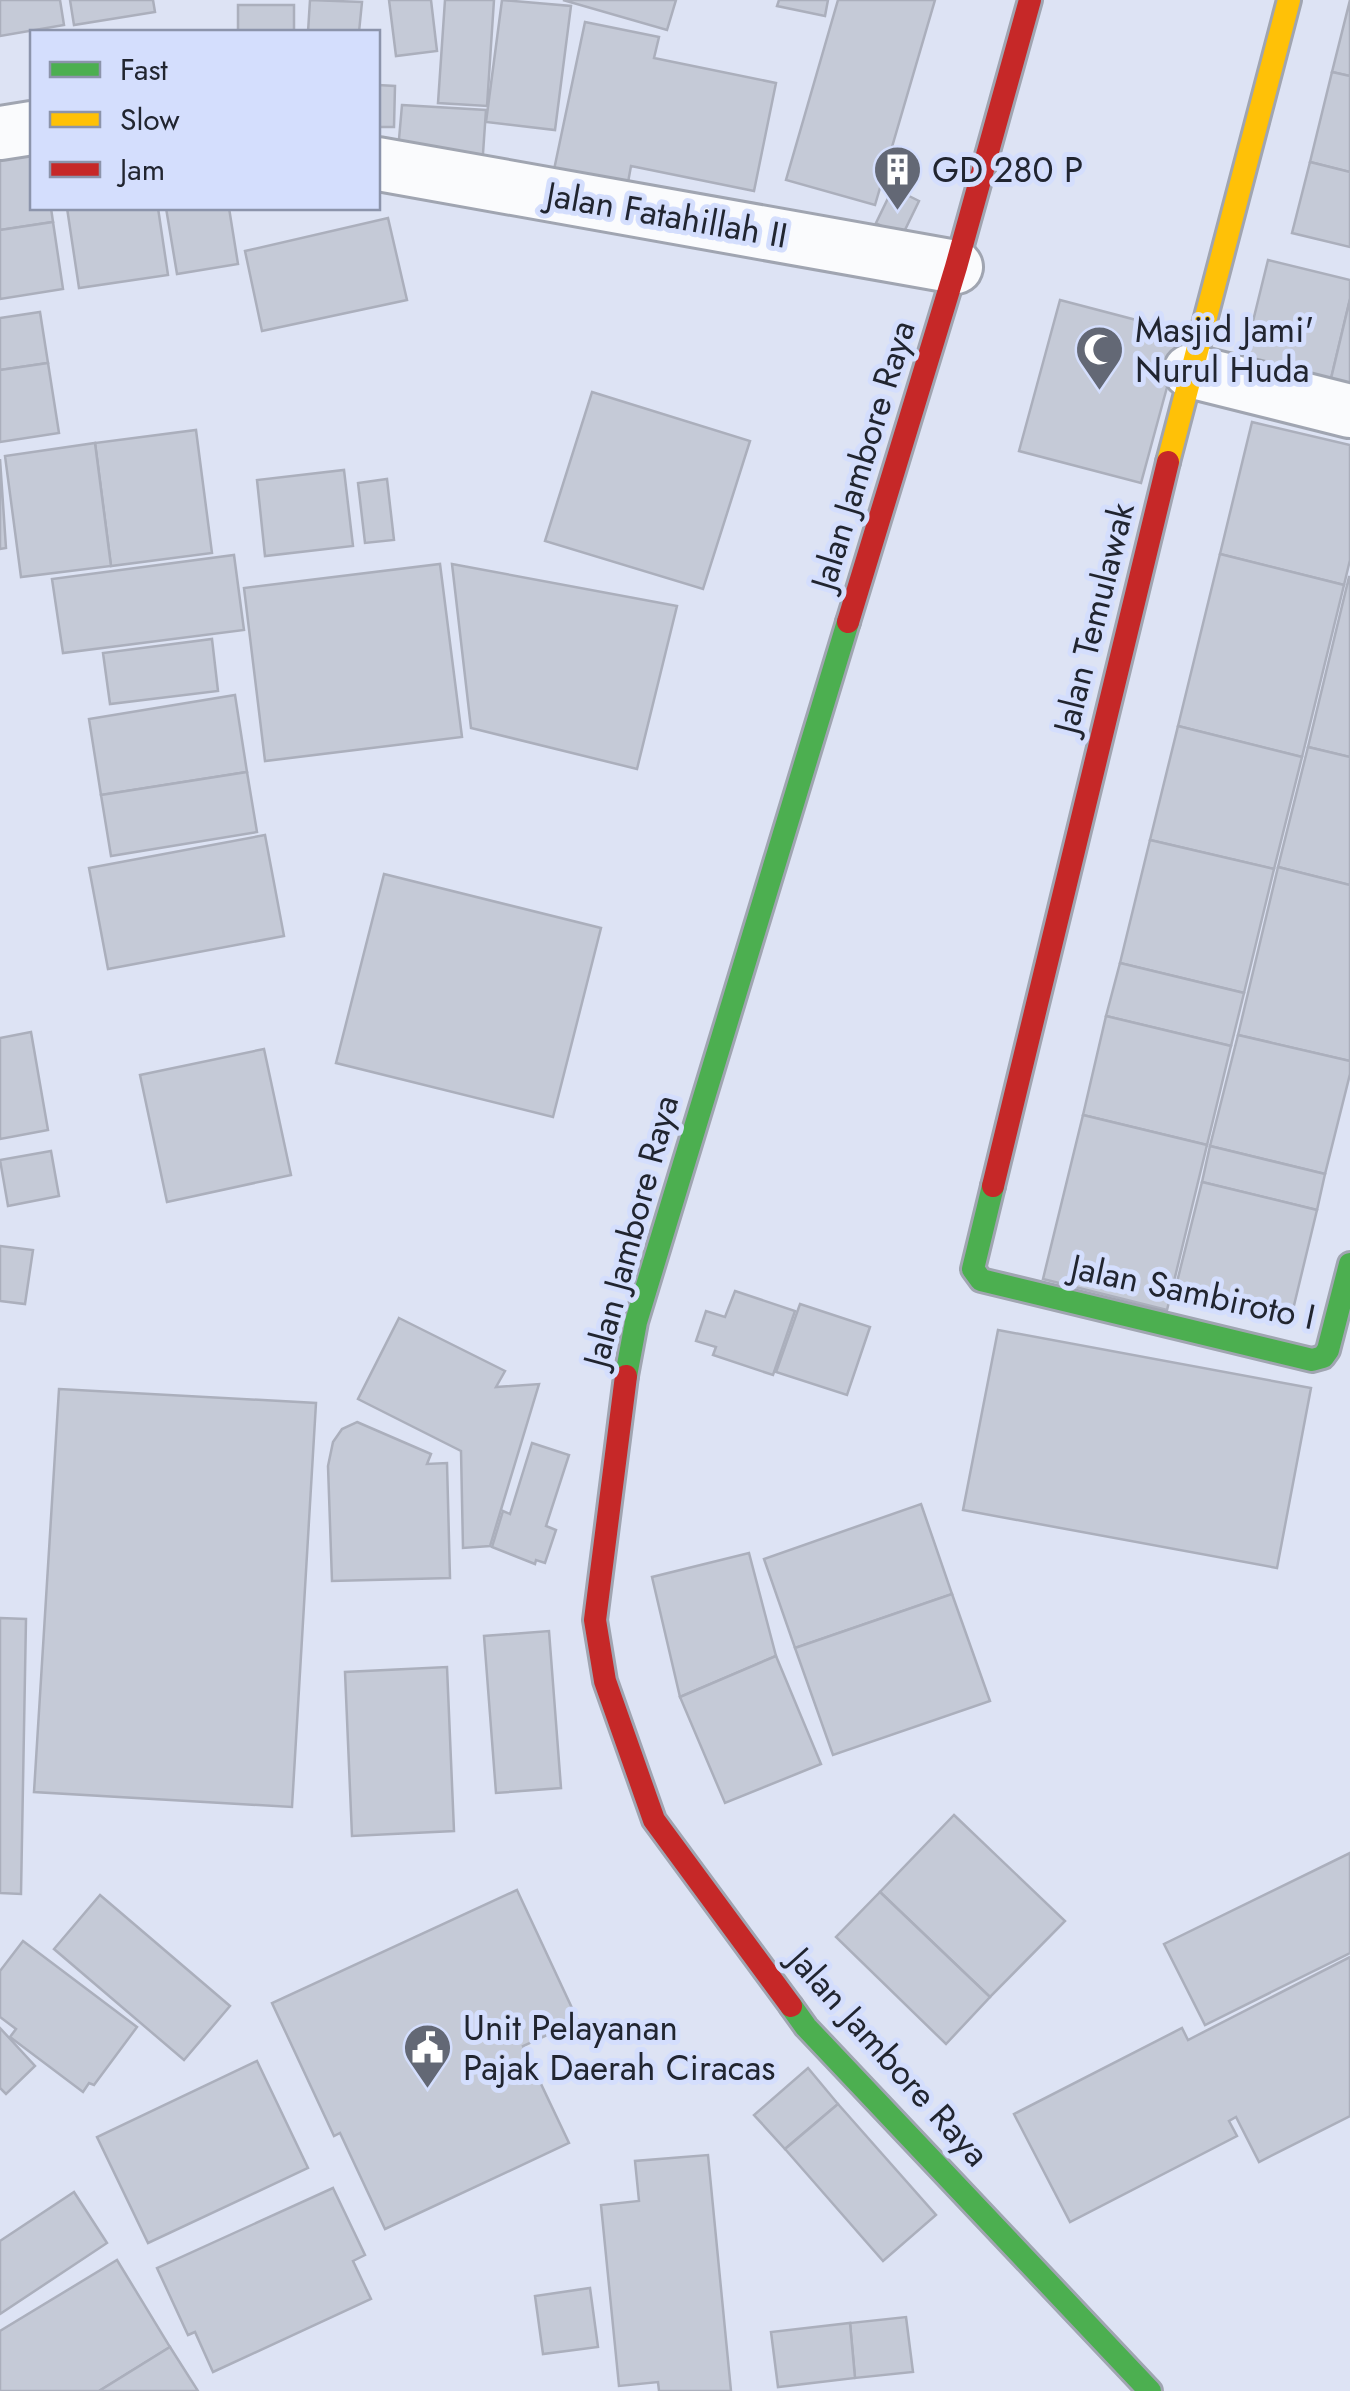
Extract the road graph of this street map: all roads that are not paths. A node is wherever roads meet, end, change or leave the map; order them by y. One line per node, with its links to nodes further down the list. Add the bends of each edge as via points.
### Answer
1 (1030, 0): 6 (street, Jalan Jambore Raya)
2 (1289, 0): 7 (street, Jalan Temulawak)
3 (30, 128): 4 (street)
4 (0, 133)
5 (380, 164): 6 (street, Jalan Fatahillah II)
6 (956, 267): 11 (street, Jalan Jambore Raya, via 636,1322 596,1620 605,1680 654,1820 806,2028)
7 (1190, 371): 8 (street); 9 (street, Jalan Temulawak)
8 (1350, 410)
9 (974, 1255): 10 (street, Jalan Sambiroto I, via 973,1269 982,1280 1305,1360 1324,1356)
10 (1346, 1294)
11 (1150, 2391)

